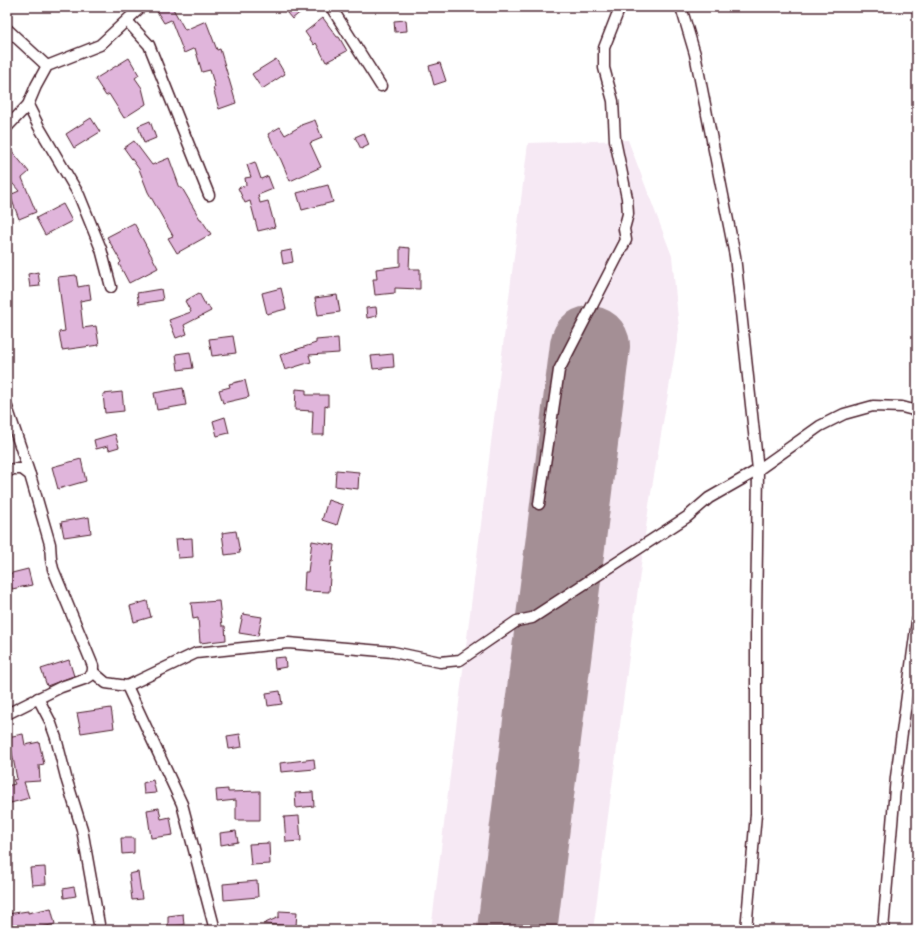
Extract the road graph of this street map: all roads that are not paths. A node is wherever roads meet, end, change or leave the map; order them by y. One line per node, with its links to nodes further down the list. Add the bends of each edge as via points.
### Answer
1 (141, 7): 5 (street)
2 (331, 7): 8 (street)
3 (620, 7): 18 (street, via 604,48 604,68 613,100 614,140 627,198 628,214 624,229 626,240 559,370)
4 (681, 7): 15 (street, via 695,54 735,256)
5 (127, 21): 7 (street, via 100,46); 11 (street, via 149,45)
6 (7, 29): 7 (street)
7 (47, 66): 9 (street)
8 (381, 86)
9 (28, 105): 10 (street); 12 (street, via 80,195 101,249)
10 (7, 126)
11 (210, 195)
12 (111, 287)
13 (7, 407): 17 (street)
14 (917, 412): 15 (street, via 873,406 844,414 820,426)
15 (758, 470): 21 (street, via 709,498 687,517 532,618 517,621 460,660 440,662 393,652 288,643 196,653); 26 (street, via 756,814)
16 (7, 472): 17 (street, via 22,469)
17 (30, 475): 20 (street, via 50,544 53,569)
18 (539, 504)
19 (917, 621): 27 (street, via 896,777)
20 (93, 672): 21 (street, via 106,683); 22 (street, via 87,678)
21 (128, 686): 25 (street, via 182,804)
22 (38, 698): 23 (street); 24 (street, via 54,732 82,829)
23 (7, 714)
24 (100, 930)
25 (215, 930)
26 (746, 930)
27 (883, 930)

